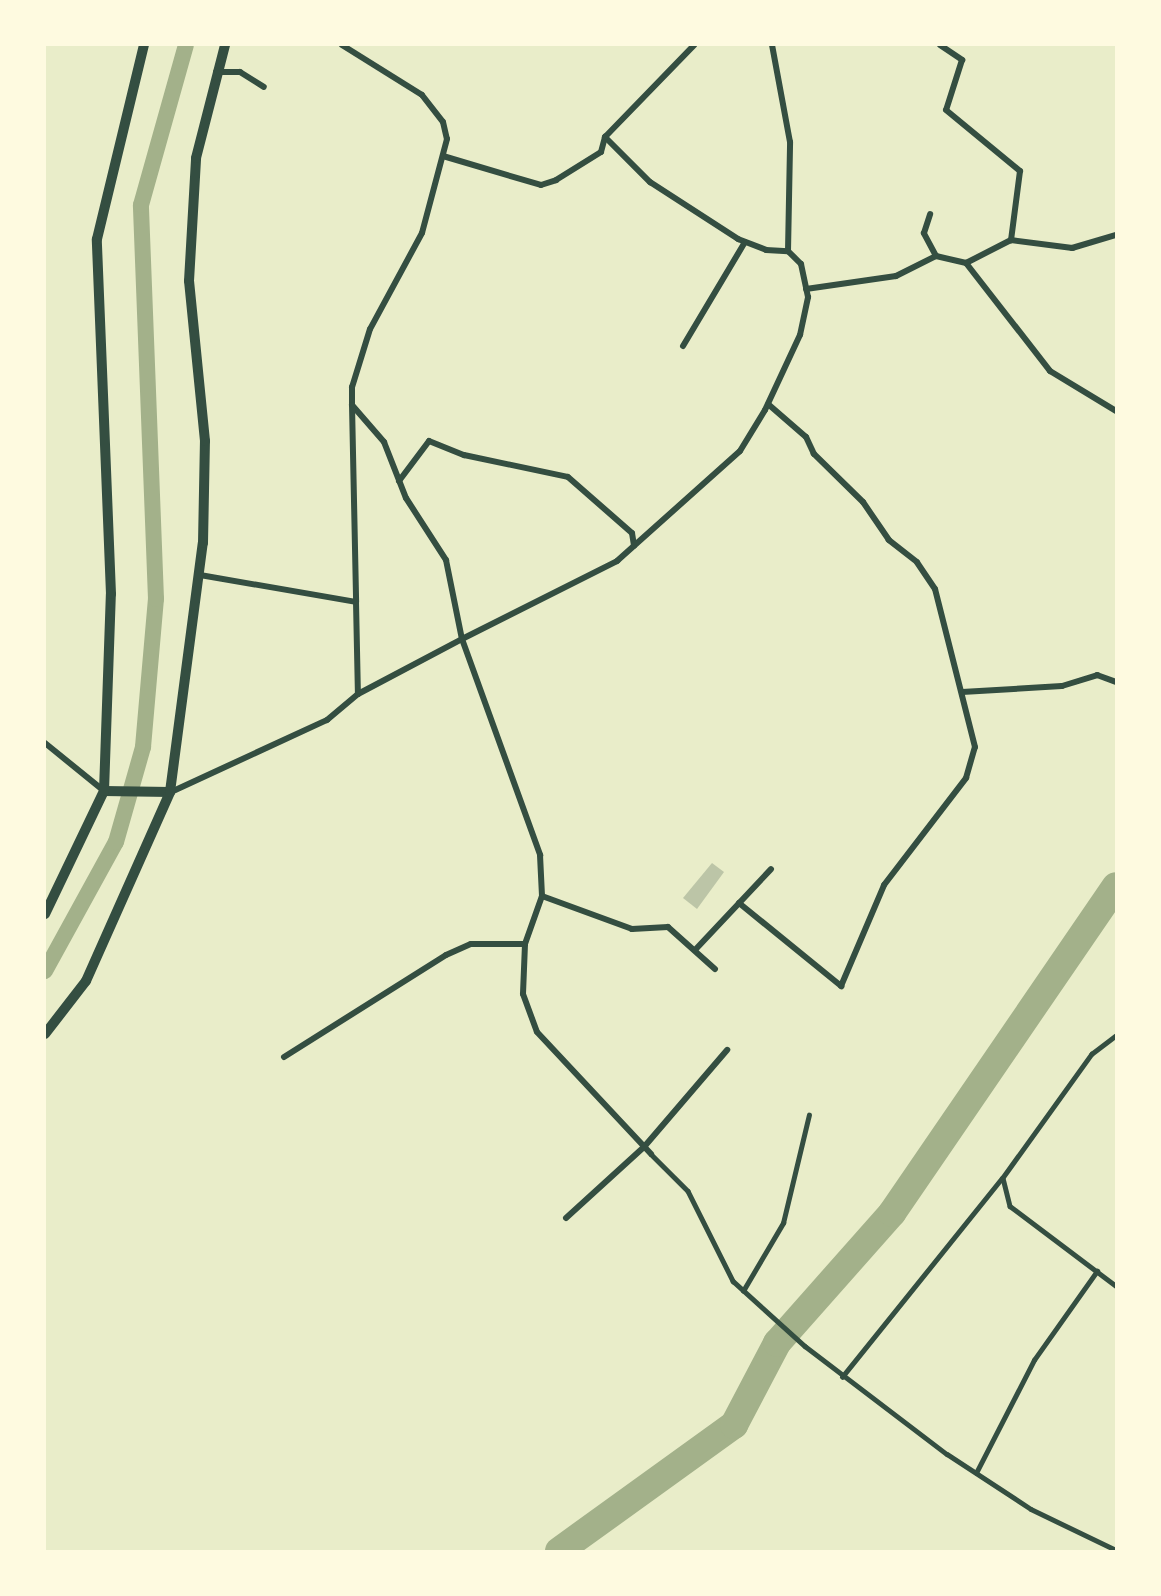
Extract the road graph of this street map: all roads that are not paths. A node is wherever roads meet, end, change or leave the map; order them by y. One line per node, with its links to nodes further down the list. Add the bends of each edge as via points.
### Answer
1 (144, 45): 32 (street, via 97,239 111,594)
2 (225, 45): 7 (street)
3 (342, 45): 10 (street, via 422,95 443,122 447,139)
4 (694, 45): 9 (street)
5 (772, 45): 15 (street, via 790,152)
6 (940, 45): 13 (street, via 962,60 946,110 1020,171)
7 (216, 72): 8 (street, via 240,72); 25 (street, via 196,158 189,281 205,441)
8 (264, 87)
9 (605, 137): 10 (street, via 601,152 580,169 541,184); 14 (street, via 650,182)
10 (443, 156): 21 (street, via 422,233 353,372)
11 (930, 214): 16 (street, via 924,233)
12 (1116, 235): 13 (street, via 1072,248)
13 (1011, 240): 17 (street)
14 (745, 242): 15 (street); 19 (street)
15 (788, 251): 18 (street, via 801,264)
16 (936, 256): 17 (street); 18 (street, via 896,276)
17 (966, 263): 22 (street, via 1019,325 1050,371)
18 (806, 289): 20 (street, via 800,335)
19 (683, 346)
20 (768, 404): 24 (street, via 740,451); 29 (street, via 806,437 813,454 923,571 945,614)
21 (352, 405): 23 (street, via 384,442); 26 (street)
22 (1116, 411)
23 (399, 481): 24 (street, via 429,441 464,455 568,477 632,533); 27 (street, via 446,560)
24 (634, 546): 27 (street, via 577,582)
25 (200, 575): 26 (street); 33 (street)
26 (356, 602): 30 (street)
27 (462, 639): 30 (street); 35 (street, via 540,855)
28 (1116, 682): 29 (street, via 1097,675 1062,686)
29 (962, 692): 36 (street, via 974,762 884,885 841,986 807,963)
30 (358, 694): 33 (street, via 327,720)
31 (45, 743): 32 (street)
32 (104, 791): 33 (street); 37 (street)
33 (170, 792): 41 (street, via 86,981)
34 (771, 869): 36 (street)
35 (542, 897): 38 (street); 39 (street, via 632,929 668,927)
36 (739, 903): 39 (street)
37 (45, 914)
38 (525, 944): 44 (street, via 491,942 446,955); 46 (street, via 523,994 537,1032)
39 (695, 950): 40 (street)
40 (716, 969)
41 (45, 1034)
42 (1116, 1036): 48 (lane, via 1092,1054)
43 (726, 1050): 46 (street)
44 (284, 1058)
45 (809, 1115): 52 (lane, via 783,1223)
46 (644, 1147): 47 (street); 49 (street)
47 (651, 1154): 52 (lane, via 688,1191 721,1261)
48 (1003, 1178): 50 (lane, via 1010,1206); 53 (lane)
49 (566, 1218)
50 (1096, 1271): 51 (lane); 54 (lane, via 1034,1360)
51 (1116, 1286)
52 (743, 1291): 53 (lane)
53 (842, 1377): 54 (lane)
54 (976, 1473): 55 (lane, via 1031,1509)
55 (1116, 1550)

